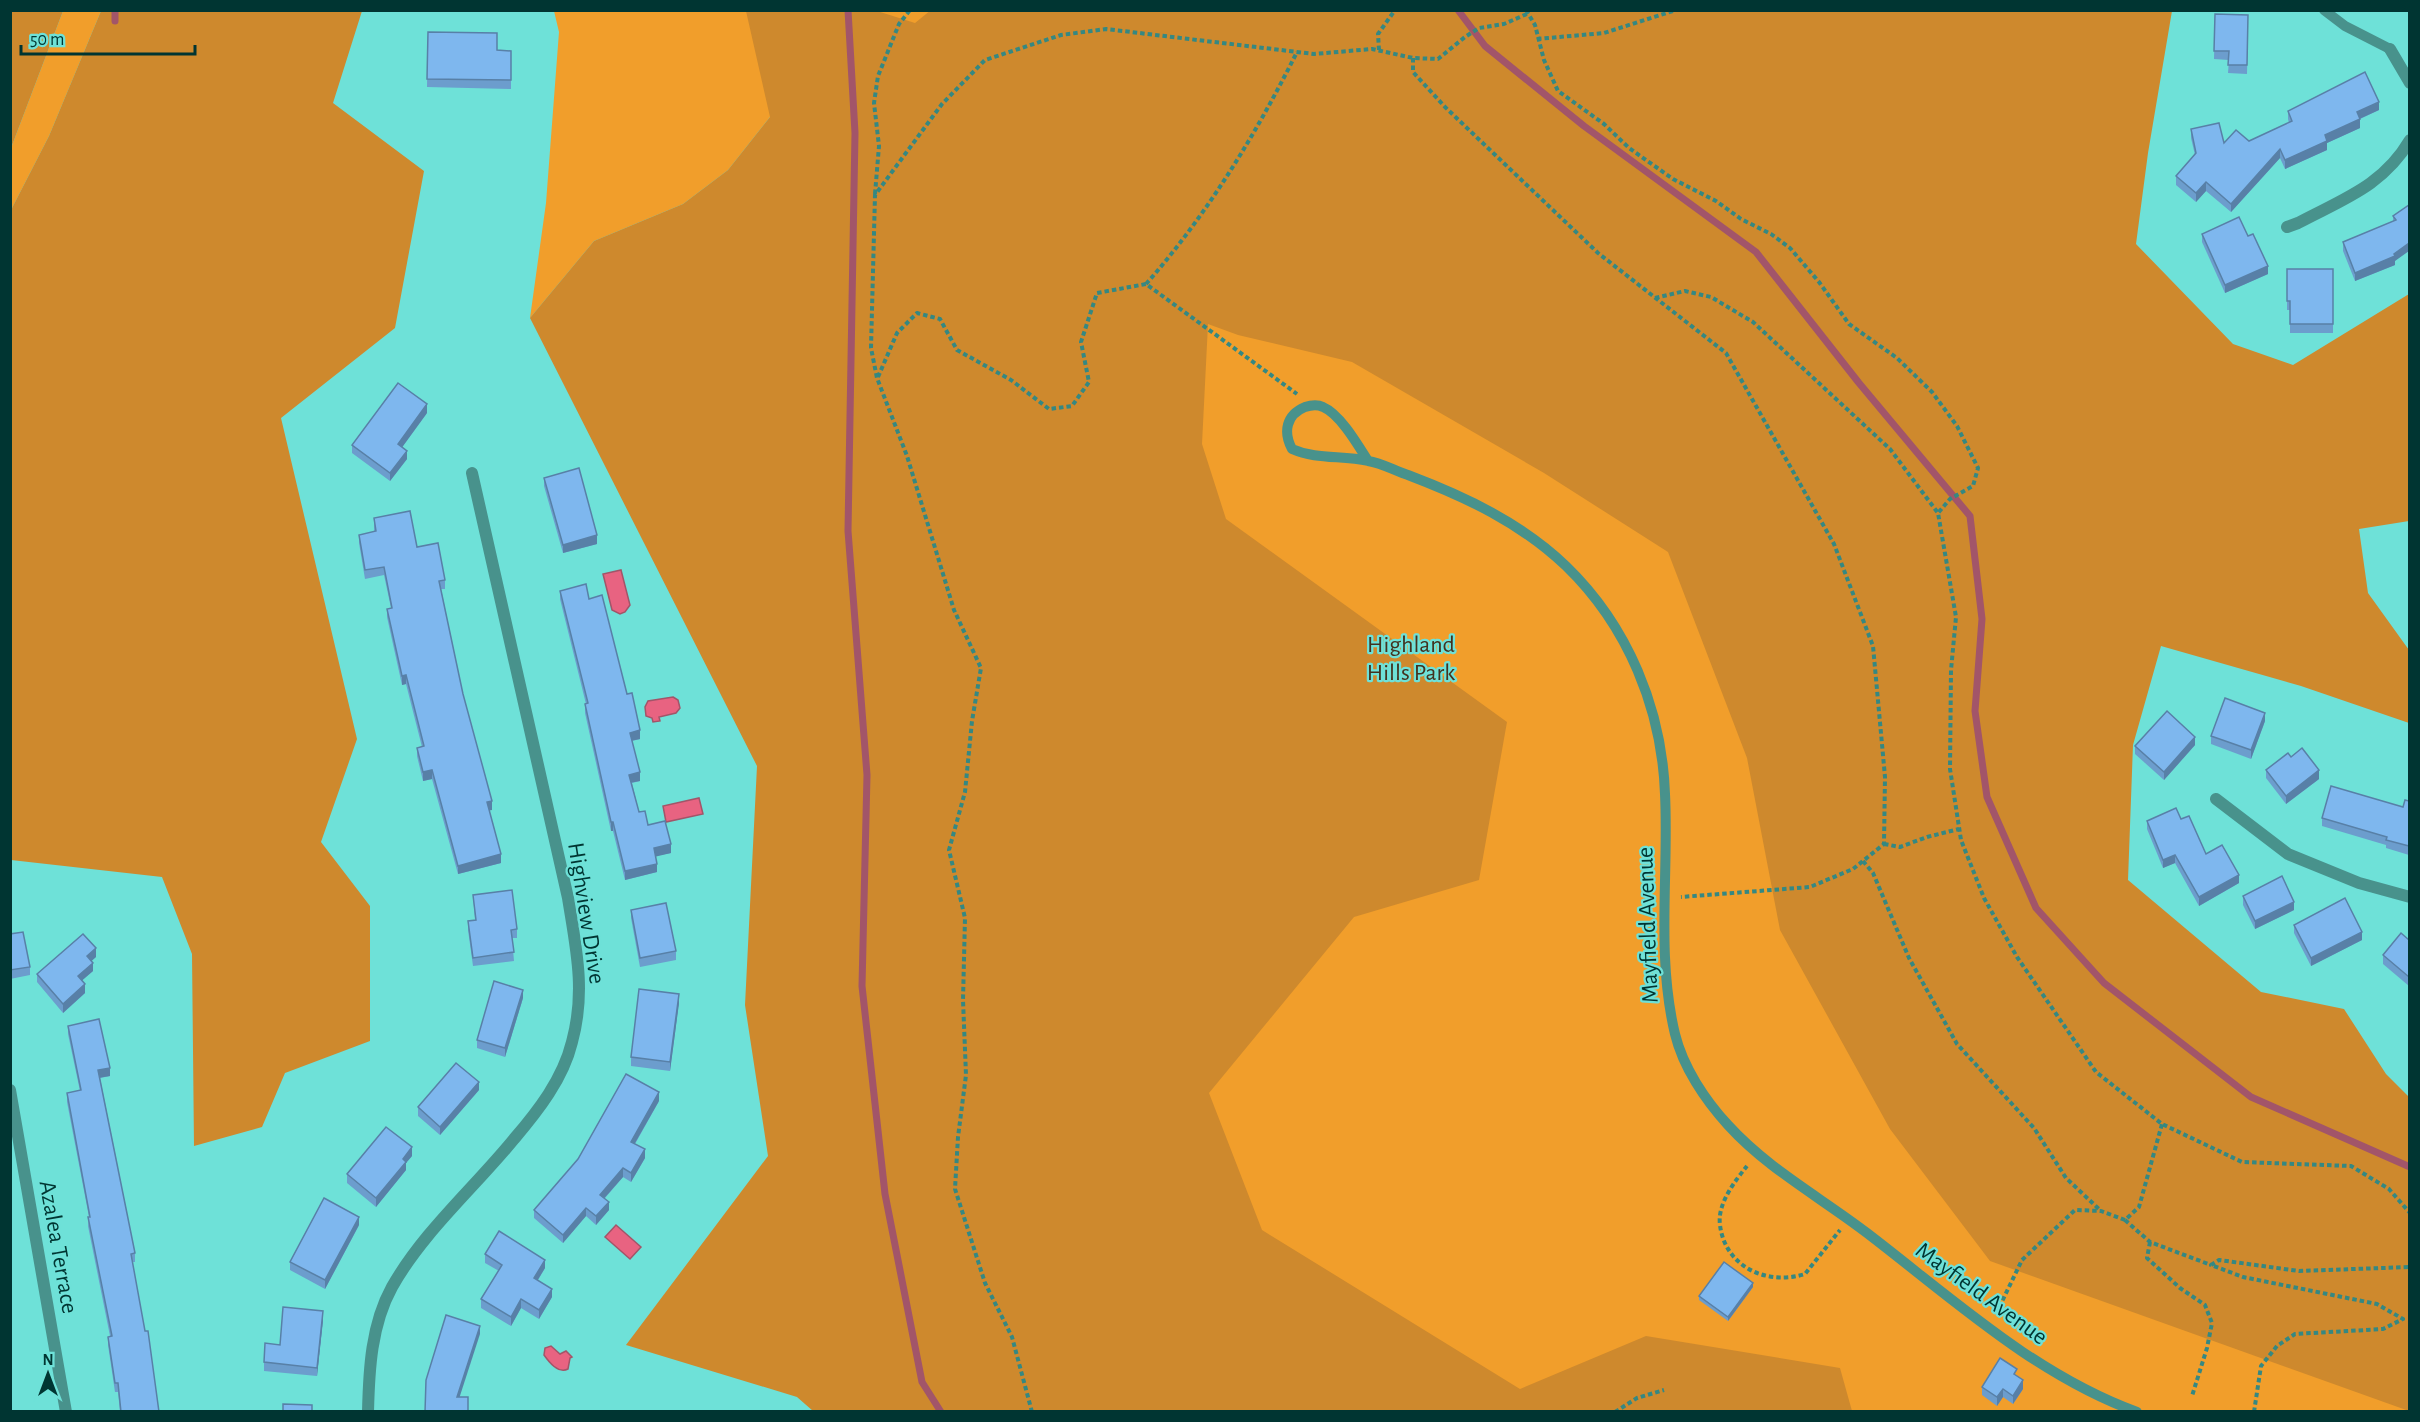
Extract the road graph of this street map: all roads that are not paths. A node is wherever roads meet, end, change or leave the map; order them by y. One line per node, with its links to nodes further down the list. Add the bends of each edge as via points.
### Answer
1 (2324, 10): 2 (lane, via 2345,26)
2 (2390, 48): 3 (street)
3 (2409, 83)
4 (2409, 140): 5 (street, via 2384,174)
5 (2287, 227)
6 (1368, 460): 6 (lane, Mayfield Avenue, via 1351,434 1323,407 1311,405 1288,420 1287,440 1292,449 1319,458); 13 (lane, Mayfield Avenue, via 1470,501 1516,526 1569,569 1618,631 1655,715 1665,796 1665,974 1676,1037 1707,1100 1756,1154 1990,1328 2030,1357)
7 (471, 473): 12 (street, Highview Drive, via 568,898 579,962 580,999 566,1063 536,1114 423,1243 391,1289 371,1352)
8 (2216, 799): 9 (street, via 2288,854 2360,883)
9 (2409, 897)
10 (10, 1090): 11 (street, Azalea Terrace)
11 (66, 1412)
12 (368, 1412)
13 (2137, 1412)

